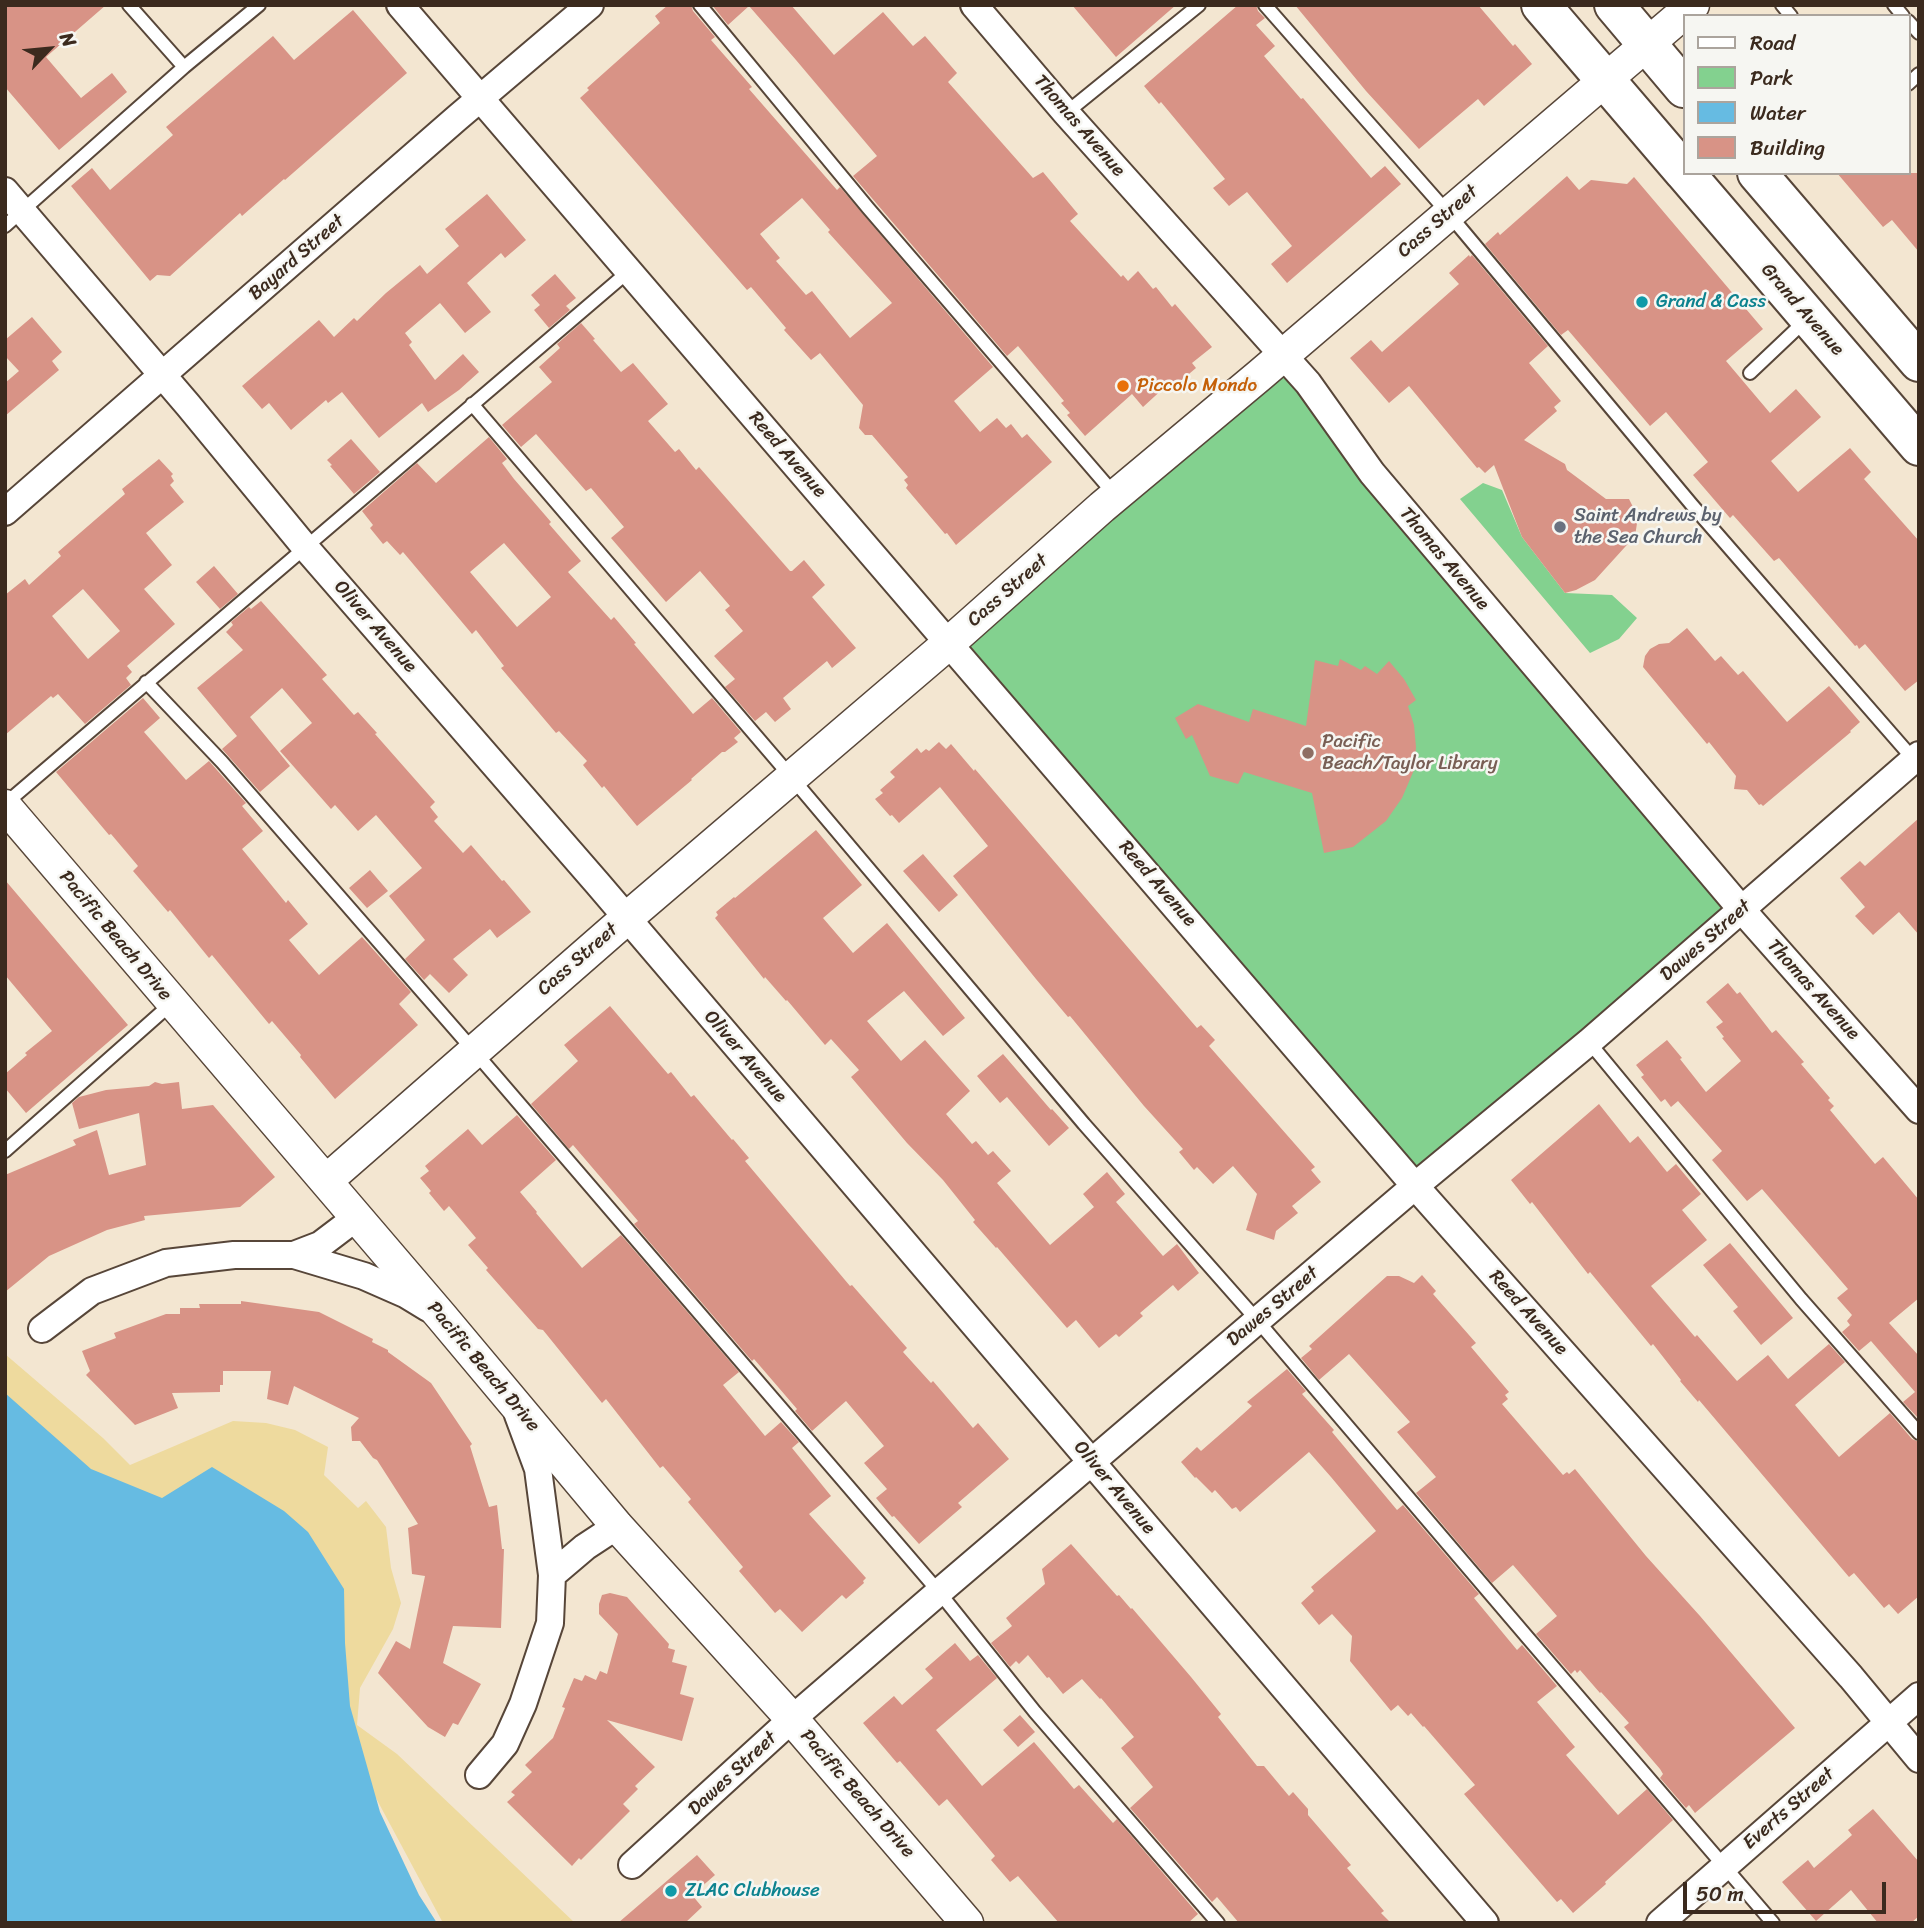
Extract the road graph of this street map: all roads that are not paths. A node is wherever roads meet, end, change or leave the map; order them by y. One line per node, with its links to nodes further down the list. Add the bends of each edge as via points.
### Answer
1 (129, 5): 13 (lane)
2 (259, 5): 13 (lane)
3 (400, 5): 16 (street, Reed Avenue)
4 (590, 5): 16 (street, Bayard Street)
5 (700, 5): 32 (lane)
6 (974, 5): 17 (street, Thomas Avenue)
7 (1199, 5): 17 (lane)
8 (1265, 5): 22 (lane)
9 (1541, 5): 14 (main road, Grand Avenue)
10 (1614, 5): 12 (main road)
11 (1682, 15): 12 (street, Cass Street)
12 (1647, 45): 14 (street, Cass Street); 15 (main road)
13 (184, 67): 23 (lane)
14 (1605, 79): 18 (main road, Grand Avenue); 22 (street, Cass Street)
15 (1682, 86)
16 (480, 98): 24 (street, Reed Avenue); 29 (street, Bayard Street)
17 (1066, 113): 26 (street, Thomas Avenue)
18 (1682, 169)
19 (1687, 175): 25 (main road, Grand Avenue)
20 (1759, 175): 27 (main road)
21 (5, 191): 23 (street, Oliver Avenue)
22 (1448, 213): 26 (street, Cass Street); 37 (lane, via 1692,505)
23 (14, 219): 29 (street, Oliver Avenue)
24 (629, 271): 30 (lane); 35 (street, Reed Avenue)
25 (1809, 317): 28 (lane); 31 (main road, Grand Avenue)
26 (1283, 354): 32 (street, Cass Street); 40 (street, Thomas Avenue, via 1372,473)
27 (1919, 362)
28 (1751, 373)
29 (163, 375): 33 (street, Bayard Street); 34 (street, Oliver Avenue)
30 (472, 404): 34 (lane); 38 (lane)
31 (1919, 446)
32 (1116, 496): 35 (street, Cass Street)
33 (5, 512)
34 (305, 547): 36 (lane); 41 (street, Oliver Avenue)
35 (949, 643): 38 (street, Cass Street); 48 (street, Reed Avenue)
36 (146, 682): 39 (lane); 44 (lane, via 222,762)
37 (1917, 760): 40 (street, Dawes Street)
38 (792, 778): 41 (street, Cass Street); 52 (lane, via 1084,1124)
39 (5, 805): 42 (street, Pacific Beach Drive)
40 (1742, 910): 43 (street, Dawes Street); 45 (street, Thomas Avenue)
41 (627, 918): 44 (street, Cass Street); 56 (street, Oliver Avenue)
42 (172, 1003): 46 (lane); 47 (street, Pacific Beach Drive)
43 (1589, 1042): 48 (street, Dawes Street); 55 (lane, via 1801,1299)
44 (474, 1051): 47 (street, Cass Street); 59 (lane)
45 (1919, 1110)
46 (5, 1151)
47 (326, 1181): 49 (street, Pacific Beach Drive)
48 (1416, 1186): 52 (street, Dawes Street); 62 (street, Reed Avenue)
49 (357, 1217): 50 (street, via 320,1245); 51 (street, Pacific Beach Drive)
50 (294, 1255): 51 (street, via 364,1276); 53 (street, via 234,1255 166,1263 92,1291)
51 (441, 1316): 54 (street, Pacific Beach Drive)
52 (1257, 1320): 56 (street, Dawes Street); 66 (lane)
53 (42, 1329)
54 (512, 1401): 57 (street, Pacific Beach Drive); 58 (street, via 538,1469)
55 (1919, 1433)
56 (1091, 1461): 59 (street, Dawes Street); 69 (street, Oliver Avenue)
57 (617, 1526): 58 (street); 61 (street, Pacific Beach Drive)
58 (552, 1575): 64 (street, via 550,1623 523,1704 505,1744)
59 (939, 1591): 61 (street, Dawes Street); 68 (lane, via 1035,1712)
60 (1919, 1696): 62 (street, Everts Street)
61 (792, 1719): 65 (street, Dawes Street); 67 (street, Pacific Beach Drive)
62 (1889, 1721): 63 (street, Reed Avenue); 66 (street, Everts Street)
63 (1919, 1759)
64 (479, 1775)
65 (632, 1865)
66 (1725, 1865): 70 (street, Everts Street); 71 (lane)
67 (967, 1923)
68 (1218, 1923)
69 (1485, 1923)
70 (1660, 1923)
71 (1773, 1923)

